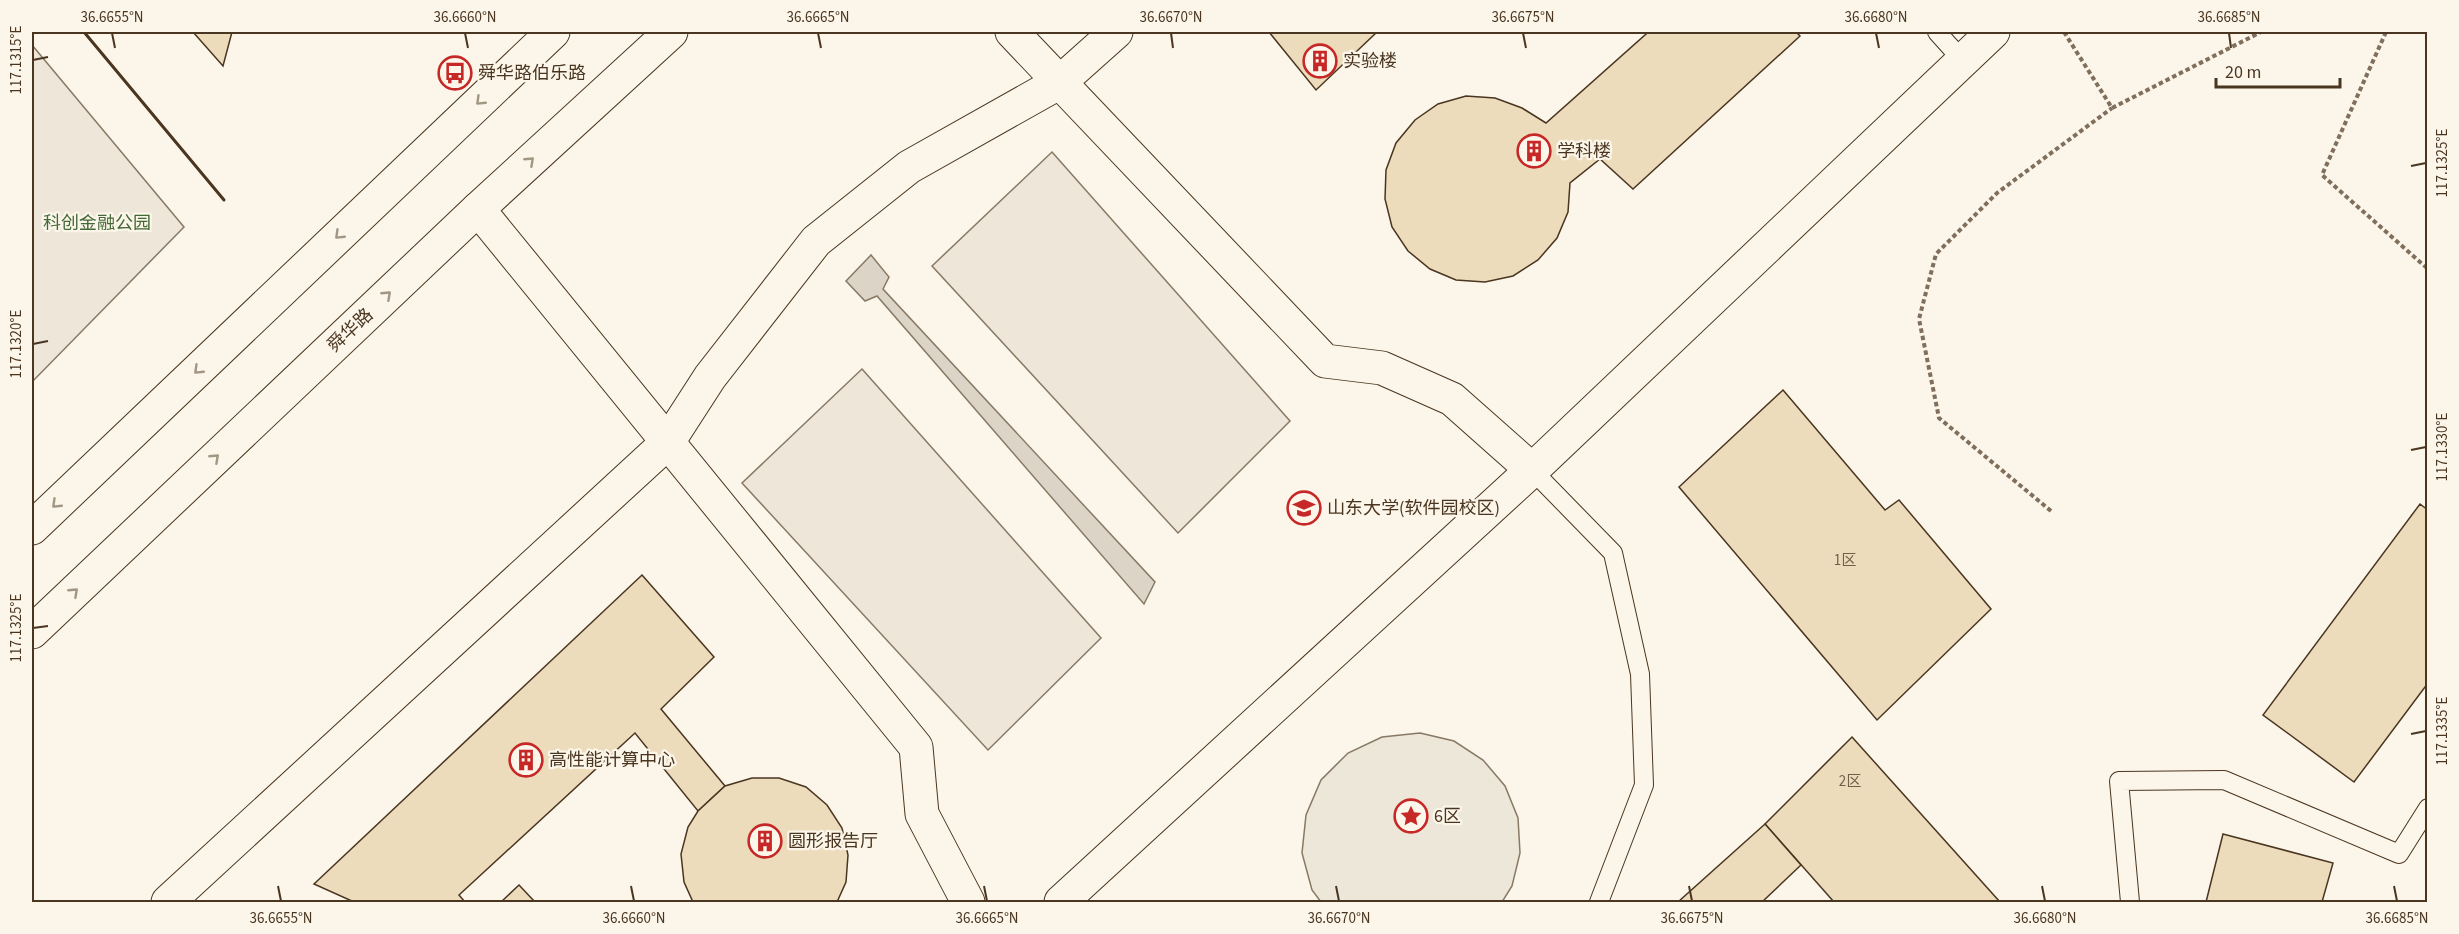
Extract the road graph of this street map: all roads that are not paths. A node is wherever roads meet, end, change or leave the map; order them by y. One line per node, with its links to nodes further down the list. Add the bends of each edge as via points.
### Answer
1 (553, 32): 12 (street, one-way to 12)
2 (671, 32): 9 (street, 舜华路, one-way to 2)
3 (1012, 32): 8 (street)
4 (1116, 32): 8 (street)
5 (1937, 32): 7 (lane)
6 (1993, 32): 7 (street)
7 (1963, 61): 11 (street)
8 (1060, 81): 10 (street, via 909,167 816,241 710,377); 11 (street, via 1324,361 1382,368 1452,399)
9 (478, 209): 10 (street); 13 (street, 舜华路, one-way to 9)
10 (668, 442): 15 (street); 16 (street, via 916,747 922,814)
11 (1532, 470): 17 (street); 18 (lane, via 1613,553 1640,674 1644,785)
12 (32, 528)
13 (32, 632)
14 (2427, 808): 19 (lane, via 2399,854 2224,780 2120,781)
15 (168, 903)
16 (968, 903)
17 (1061, 903)
18 (1599, 903)
19 (2130, 903)

